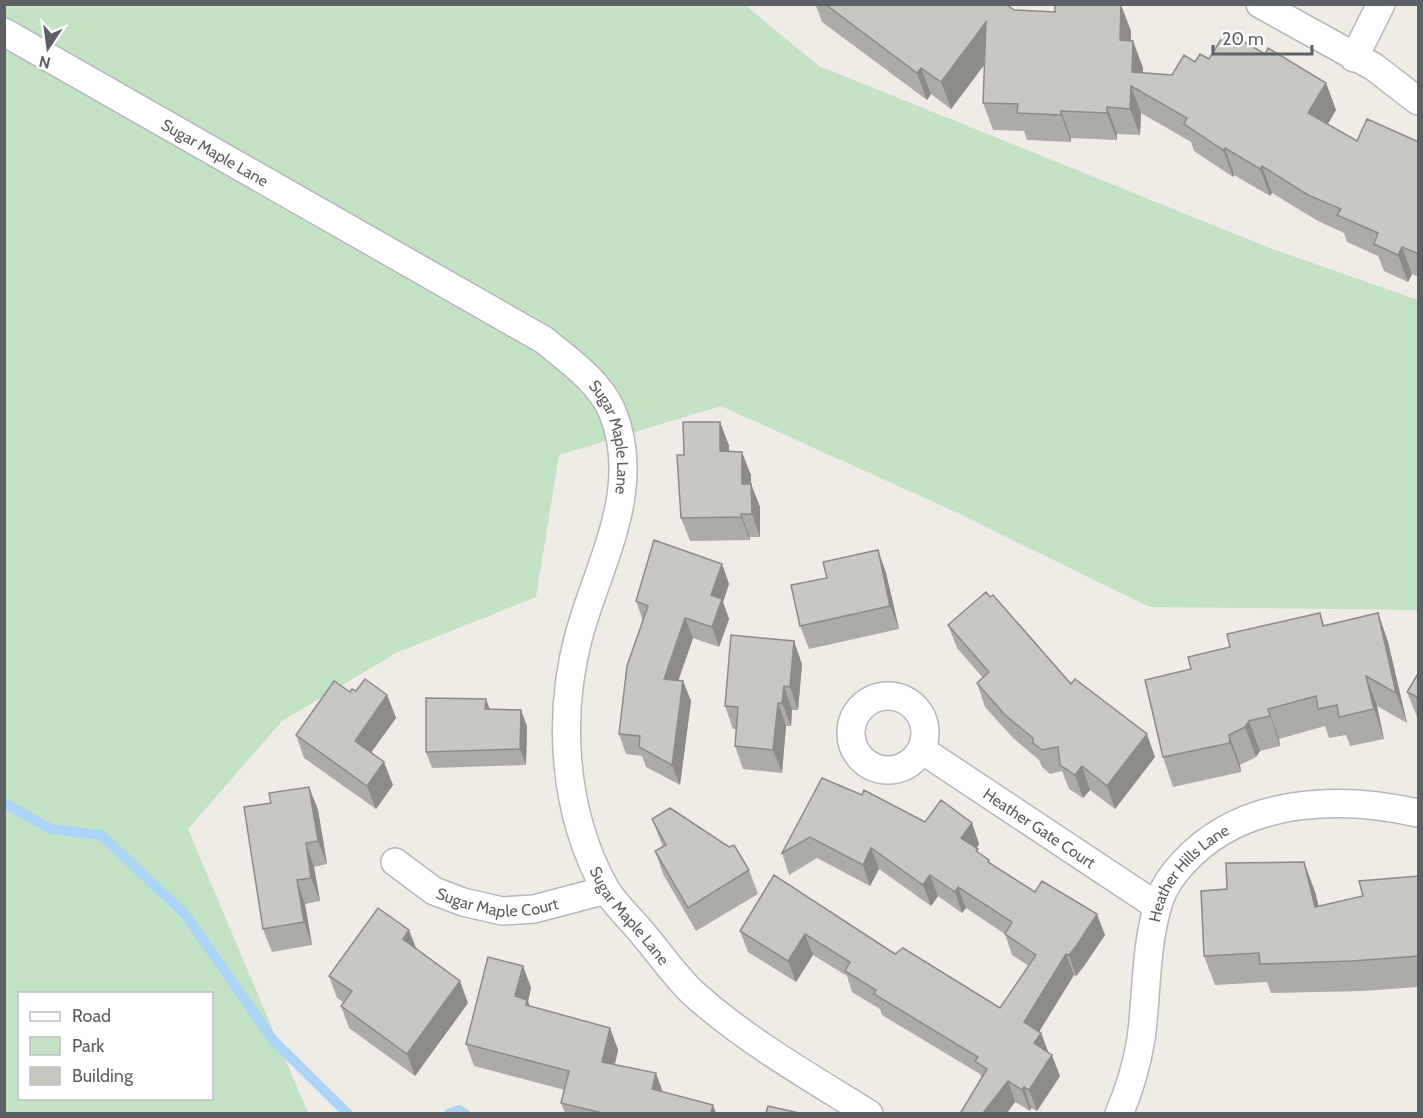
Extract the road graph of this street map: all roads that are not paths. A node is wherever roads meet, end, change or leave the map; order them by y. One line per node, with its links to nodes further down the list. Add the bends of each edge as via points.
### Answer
1 (1260, 4): 4 (street)
2 (1381, 4): 4 (street)
3 (4, 32): 9 (street, Sugar Maple Lane, via 544,340 585,373 612,410 622,452 624,488 604,564 579,634 564,728 576,813 585,845)
4 (1354, 58): 5 (street, via 1374,67)
5 (1419, 101)
6 (922, 750): 10 (street, Heather Gate Court)
7 (1419, 813): 10 (street, Heather Hills Lane, via 1385,806 1328,804 1287,808 1248,818 1212,837 1190,856 1168,880)
8 (395, 862): 9 (street, Sugar Maple Court, via 434,891 502,910 534,909)
9 (606, 890): 11 (street, Sugar Maple Lane, via 693,993 746,1034)
10 (1157, 906): 12 (street, Heather Hills Lane, via 1146,957 1140,1040)
11 (869, 1113)
12 (1119, 1113)

